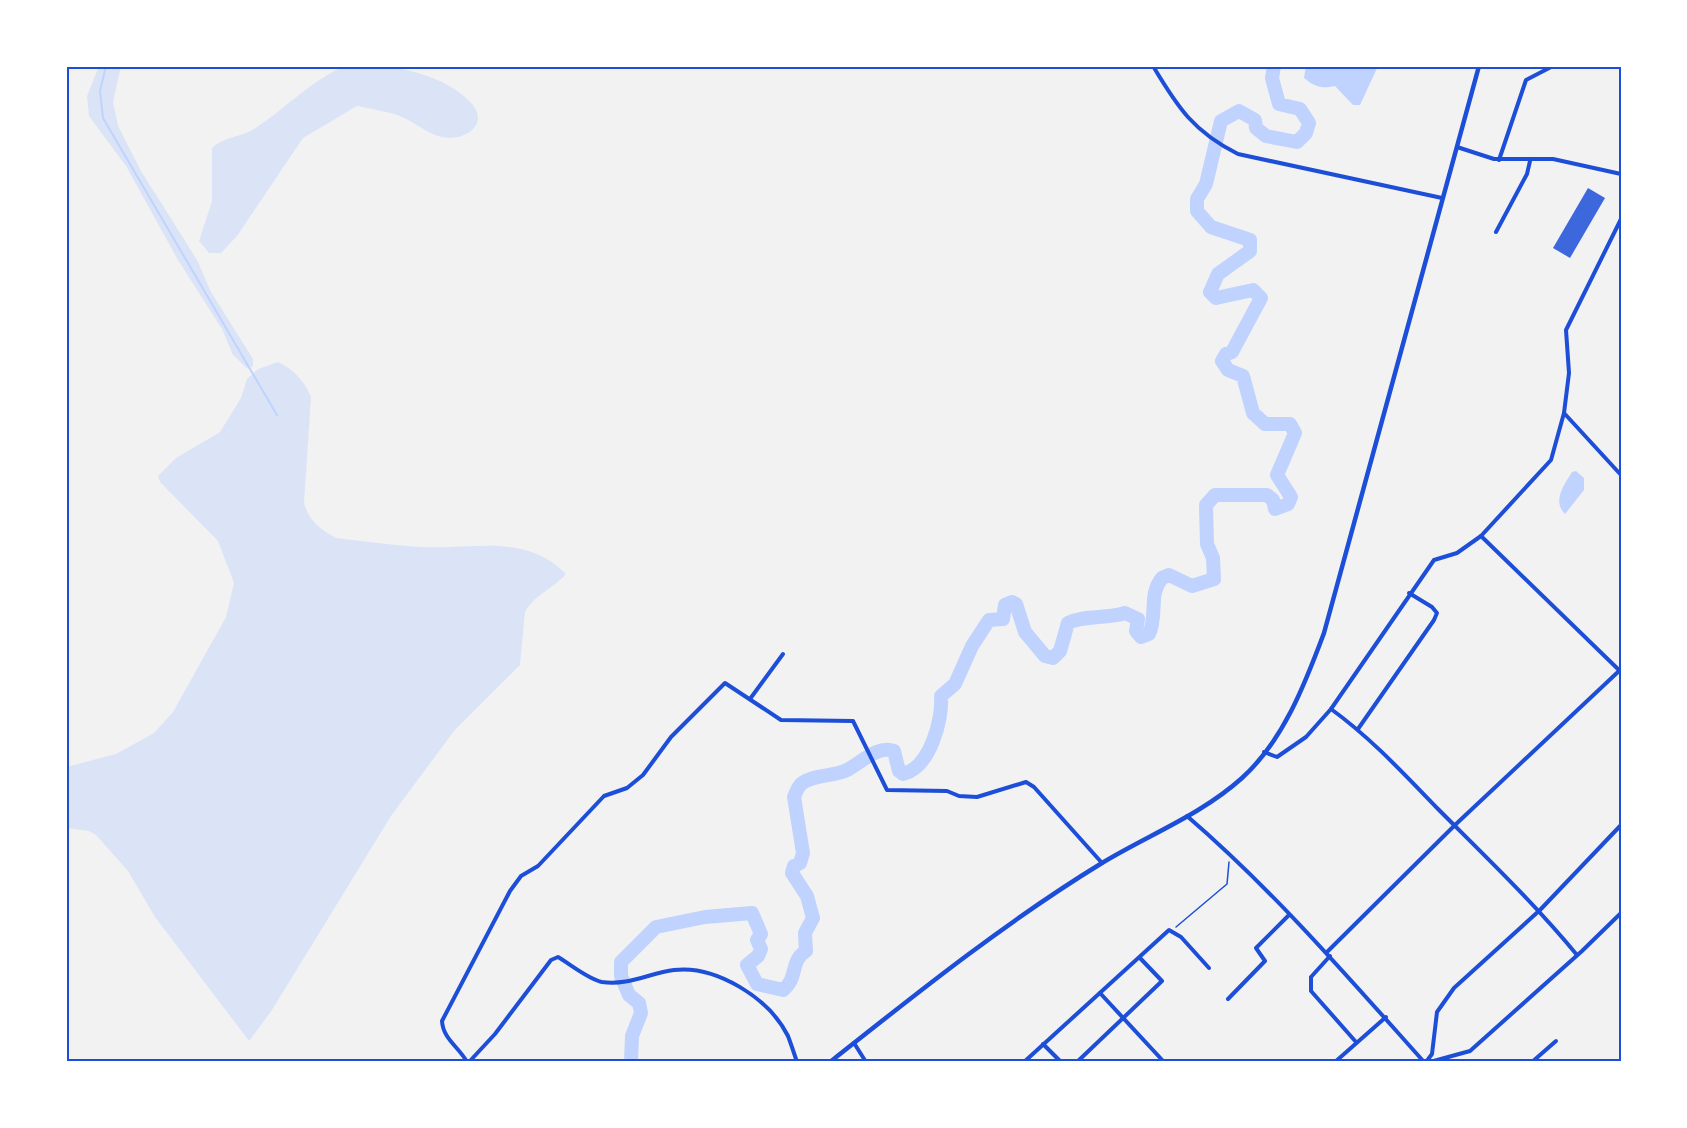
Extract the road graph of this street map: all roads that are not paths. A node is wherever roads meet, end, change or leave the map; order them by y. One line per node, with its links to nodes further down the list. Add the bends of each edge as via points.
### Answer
1 (1153, 66): 8 (street, via 1189,122 1221,146 1239,154)
2 (1479, 66): 4 (street)
3 (1553, 66): 5 (street, via 1526,80)
4 (1456, 147): 5 (street); 8 (street)
5 (1499, 160): 6 (street)
6 (1530, 161): 7 (street, via 1553,159); 10 (street)
7 (1621, 174)
8 (1442, 198): 20 (street, via 1324,633 1305,684)
9 (1621, 219): 11 (street, via 1566,330 1569,373)
10 (1496, 232)
11 (1564, 413): 12 (street); 13 (street, via 1551,460)
12 (1621, 475)
13 (1481, 536): 14 (street, via 1456,553 1434,560); 16 (street)
14 (1410, 592): 18 (street); 19 (street, via 1437,614)
15 (783, 654): 17 (street)
16 (1620, 672): 22 (street)
17 (750, 699): 24 (street, via 781,720 853,721 887,790 947,791 977,797 1026,782); 40 (street, via 724,683 670,737 643,775 627,788 604,796 510,891 442,1021 449,1041)
18 (1331, 709): 19 (street); 20 (street, via 1306,737 1277,757)
19 (1358, 729): 22 (street)
20 (1264, 752): 21 (street, via 1243,777)
21 (1187, 816): 24 (street); 27 (street)
22 (1455, 825): 25 (street); 28 (street)
23 (1621, 825): 25 (street)
24 (1102, 863): 38 (street, via 1020,918)
25 (1540, 910): 29 (street); 49 (street, via 1454,988 1437,1012 1432,1054)
26 (1621, 913): 29 (street)
27 (1289, 915): 28 (street); 33 (street, via 1256,948 1265,962)
28 (1329, 954): 34 (street); 37 (street, via 1311,977 1311,992)
29 (1578, 955): 50 (street, via 1470,1051)
30 (1140, 958): 31 (street, via 1169,930 1181,937); 32 (street); 35 (street, via 1162,981)
31 (1209, 968)
32 (1100, 993): 35 (street); 39 (street)
33 (1228, 999)
34 (1386, 1017): 37 (street); 49 (street)
35 (1124, 1018): 46 (street); 47 (street)
36 (1556, 1041): 51 (street)
37 (1356, 1042): 48 (street)
38 (854, 1043): 42 (street); 43 (street)
39 (1043, 1044): 44 (street); 45 (street)
40 (468, 1062): 41 (street, via 495,1034 551,960 558,957 601,982 628,981 673,970 719,975 769,1012 787,1035)
41 (797, 1062)
42 (830, 1062)
43 (866, 1062)
44 (1024, 1062)
45 (1061, 1062)
46 (1077, 1062)
47 (1164, 1062)
48 (1335, 1062)
49 (1425, 1062)
50 (1430, 1062)
51 (1532, 1062)

